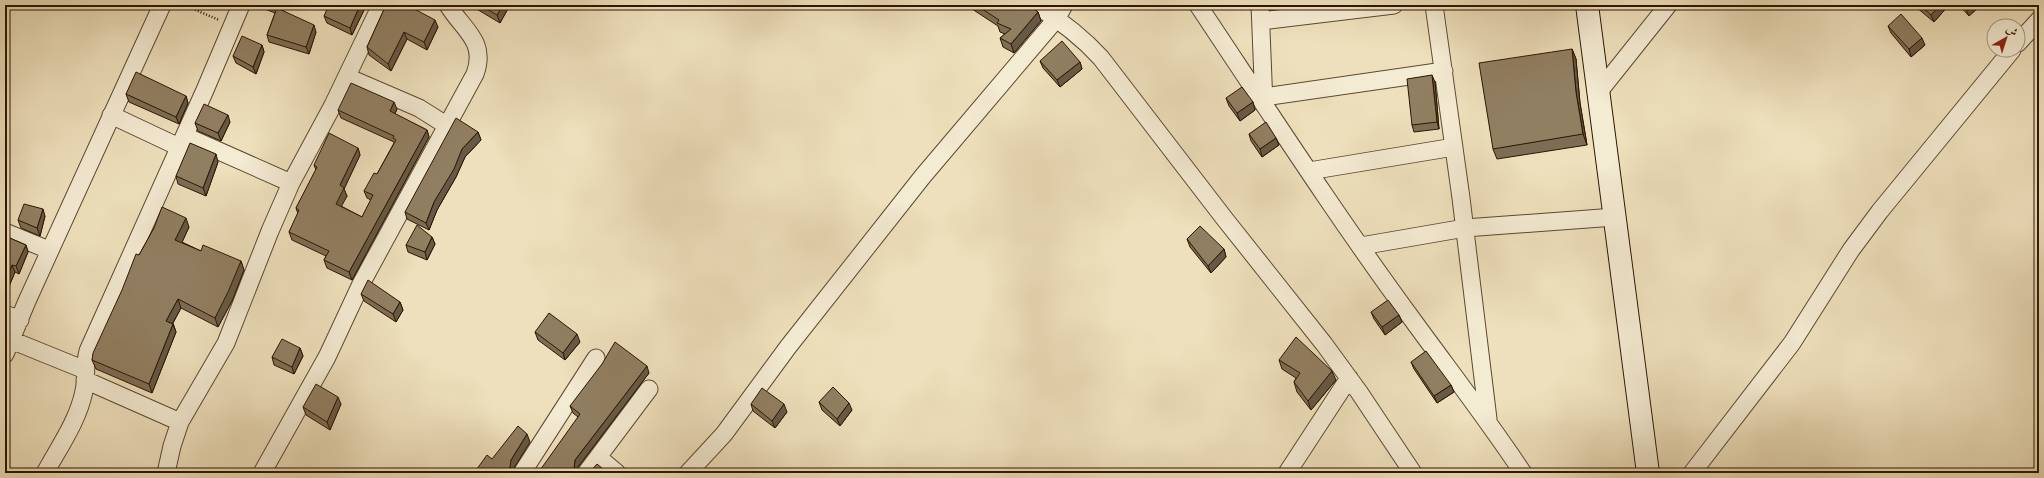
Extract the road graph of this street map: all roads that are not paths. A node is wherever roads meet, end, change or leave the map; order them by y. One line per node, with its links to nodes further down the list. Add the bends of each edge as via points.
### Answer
1 (162, 5): 20 (street)
2 (241, 5): 22 (street)
3 (381, 5): 17 (street)
4 (448, 5): 21 (street, via 478,45 479,62 475,74)
5 (1035, 5): 11 (street)
6 (1198, 5): 19 (street)
7 (1394, 5): 12 (street)
8 (1434, 5): 16 (street)
9 (1587, 5): 18 (main road)
10 (1668, 5): 18 (street)
11 (1060, 12): 35 (street, via 1101,58); 46 (street, via 923,176 788,347 724,434)
12 (1260, 13): 19 (street)
13 (2039, 20): 14 (street)
14 (2026, 34)
15 (2005, 58): 51 (street, via 1859,238 1792,343)
16 (1444, 71): 19 (street); 23 (street)
17 (346, 77): 21 (street, via 419,108); 25 (street)
18 (1597, 94): 26 (main road)
19 (1264, 101): 24 (street)
20 (111, 115): 22 (street); 30 (street)
21 (446, 125): 42 (street, via 361,284 333,346)
22 (182, 141): 25 (street); 34 (street, via 88,351)
23 (1454, 147): 24 (street); 27 (street)
24 (1309, 171): 29 (street)
25 (291, 183): 38 (street, via 226,343)
26 (1615, 217): 27 (street); 50 (main road)
27 (1465, 228): 29 (street); 37 (street)
28 (5, 232): 30 (street)
29 (1361, 246): 37 (street, via 1412,319)
30 (50, 250): 31 (street)
31 (13, 317): 32 (street)
32 (8, 347): 34 (street)
33 (596, 358): 43 (street)
34 (85, 375): 38 (street); 40 (street, via 77,415)
35 (1349, 378): 47 (street); 48 (street)
36 (649, 389): 39 (street)
37 (1488, 419): 49 (street)
38 (180, 422): 41 (street)
39 (598, 457): 44 (street); 45 (street)
40 (45, 473)
41 (166, 473)
42 (262, 473)
43 (522, 473)
44 (586, 473)
45 (617, 473)
46 (688, 473)
47 (1287, 473)
48 (1413, 473)
49 (1523, 473)
50 (1648, 473)
51 (1692, 473)

